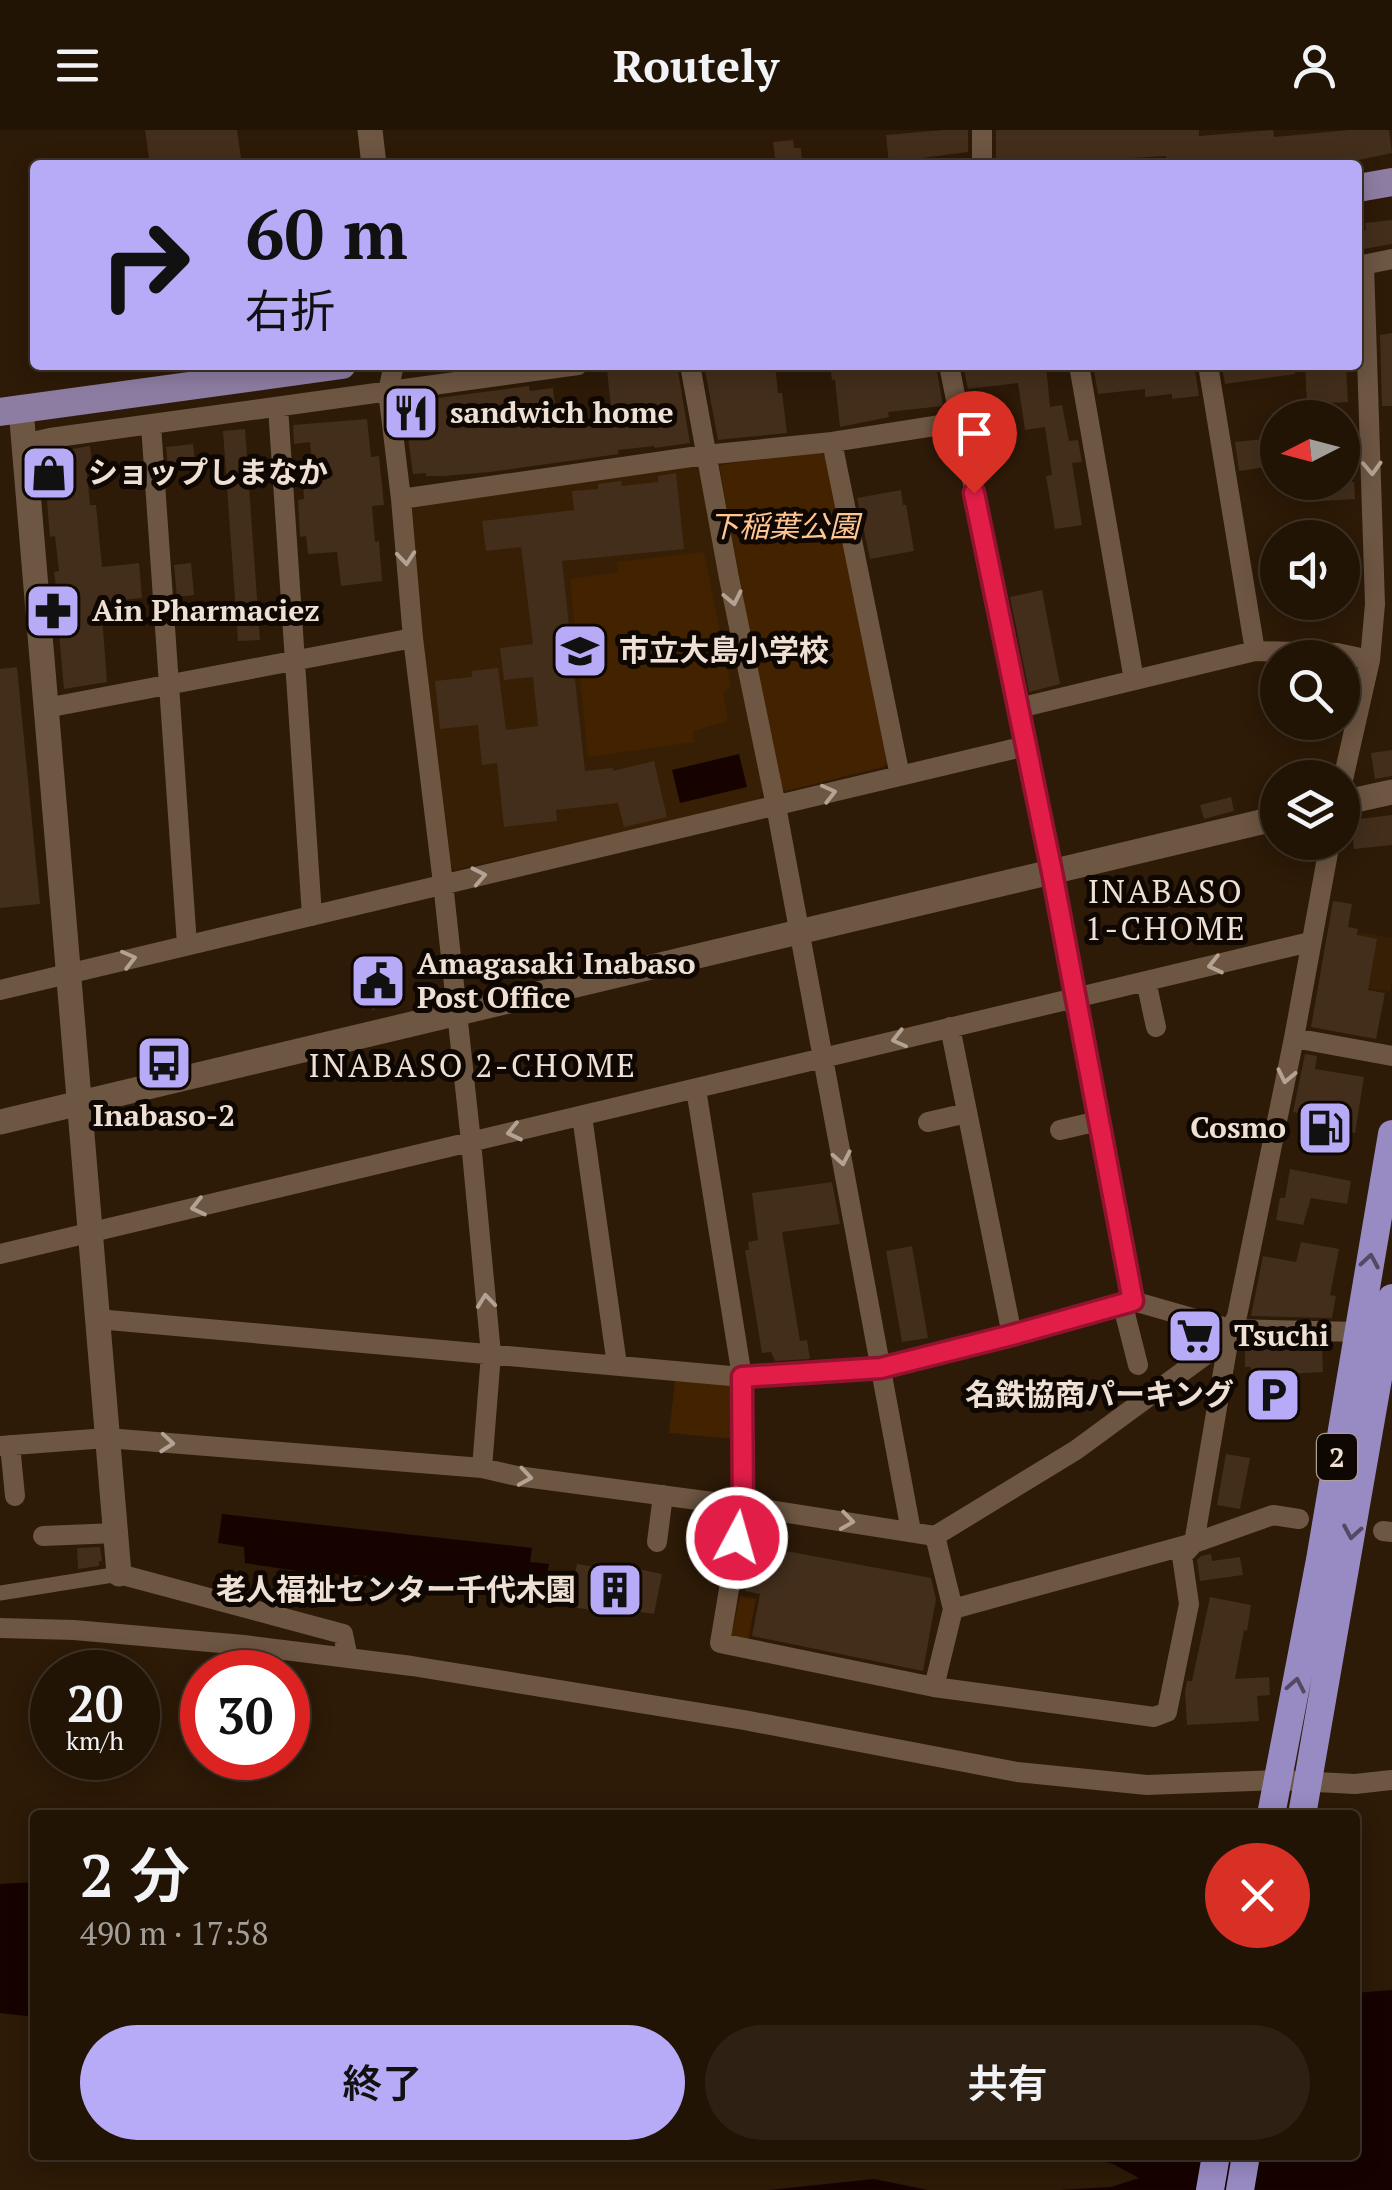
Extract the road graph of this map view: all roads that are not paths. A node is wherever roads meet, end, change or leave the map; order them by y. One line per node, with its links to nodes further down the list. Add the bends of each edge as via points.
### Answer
1 (370, 130): 3 (street)
2 (982, 130): 4 (street)
3 (373, 160)
4 (982, 160)
5 (1392, 182): 6 (main road)
6 (1362, 187)
7 (1392, 259): 8 (street)
8 (1362, 266)
9 (1362, 290): 26 (street, one-way to 26)
10 (305, 370): 19 (main road)
11 (393, 370): 17 (street)
12 (541, 370): 17 (street)
13 (691, 370): 24 (street)
14 (950, 370): 20 (street)
15 (1081, 370): 31 (street)
16 (1209, 370): 28 (street)
17 (388, 391): 18 (street); 25 (street)
18 (278, 407): 21 (street); 29 (street)
19 (11, 410): 23 (street)
20 (960, 422): 22 (street); 34 (street)
21 (151, 425): 23 (street); 32 (street)
22 (832, 442): 24 (street); 37 (street)
23 (24, 444): 33 (street)
24 (705, 454): 25 (street); 40 (street, one-way to 40)
25 (401, 499): 27 (street, one-way to 27)
26 (1384, 554): 30 (street)
27 (413, 638): 29 (street); 44 (street)
28 (1255, 651): 30 (street); 31 (street)
29 (294, 660): 32 (street); 45 (street)
30 (1370, 660): 36 (street)
31 (1134, 680): 34 (street)
32 (169, 684): 33 (street); 48 (street)
33 (46, 708): 49 (street)
34 (1019, 708): 35 (street)
35 (1026, 746): 37 (street); 43 (street)
36 (1347, 760)
37 (900, 776): 40 (street, one-way to 37)
38 (1392, 792): 39 (street)
39 (1360, 799)
40 (776, 806): 44 (street, one-way to 40); 46 (street)
41 (1260, 822): 43 (street)
42 (1326, 860): 47 (street)
43 (1052, 872): 46 (street); 52 (street)
44 (443, 882): 45 (street); 53 (street)
45 (312, 916): 48 (street)
46 (800, 931): 53 (street); 58 (street)
47 (1310, 942): 50 (street, one-way to 50); 56 (street)
48 (187, 945): 49 (street, one-way to 48)
49 (68, 974): 51 (street); 60 (street)
50 (1146, 981): 52 (street); 55 (street)
51 (0, 990)
52 (1075, 998): 54 (street); 63 (street)
53 (456, 1013): 60 (street); 68 (street)
54 (950, 1026): 58 (street, one-way to 58); 61 (street)
55 (1156, 1027)
56 (1294, 1038): 57 (street); 74 (street, one-way to 74)
57 (1392, 1056)
58 (824, 1058): 59 (street); 80 (street, one-way to 80)
59 (696, 1089): 62 (street); 81 (street)
60 (80, 1103): 64 (street); 69 (street)
61 (967, 1113): 65 (street); 76 (street)
62 (582, 1116): 68 (street, one-way to 68); 79 (street)
63 (1098, 1121): 66 (street); 72 (street)
64 (0, 1122)
65 (928, 1122)
66 (1060, 1130)
67 (1392, 1134): 75 (highway, 2, one-way to 67)
68 (471, 1142): 69 (street, one-way to 69); 77 (street, one-way to 68)
69 (89, 1233): 70 (street); 73 (street)
70 (0, 1254)
71 (1392, 1298): 103 (highway, 2, one-way to 103)
72 (1127, 1302): 74 (street); 76 (street); 78 (street)
73 (97, 1319): 77 (street); 82 (street)
74 (1231, 1329): 75 (street); 92 (street, via 1215,1348 1076,1450); 94 (street)
75 (1358, 1332): 101 (highway, 2, one-way to 75)
76 (1012, 1335): 80 (street)
77 (491, 1354): 79 (street); 84 (street)
78 (1138, 1364)
79 (617, 1365): 81 (street)
80 (881, 1368): 81 (street); 89 (street)
81 (742, 1377): 87 (street)
82 (107, 1438): 83 (street); 84 (street, one-way to 84); 90 (street)
83 (5, 1446): 86 (street)
84 (482, 1468): 85 (street, one-way to 85)
85 (662, 1495): 87 (street); 93 (street)
86 (15, 1496)
87 (743, 1506): 89 (street, one-way to 89); 100 (street, via 720,1643)
88 (1299, 1518): 94 (street, via 1274,1515)
89 (911, 1530): 92 (street)
90 (116, 1533): 91 (street); 95 (street)
91 (43, 1536)
92 (935, 1536): 97 (street)
93 (657, 1542)
94 (1194, 1544): 97 (street); 100 (street, via 1182,1556 1189,1604 1166,1712 1154,1716)
95 (119, 1574): 96 (street); 99 (street, via 343,1634)
96 (0, 1593)
97 (953, 1609): 100 (street)
98 (0, 1628): 99 (street)
99 (348, 1658): 101 (street, via 744,1720 1017,1772 1147,1785)
100 (934, 1687)
101 (1277, 1780): 103 (street); 104 (highway, 2)
102 (1392, 1780): 103 (street)
103 (1308, 1782): 105 (highway, 2)
104 (1273, 1810)
105 (1303, 1810)
106 (1215, 2160): 108 (highway)
107 (1245, 2160): 109 (highway)
108 (1210, 2190)
109 (1240, 2190)

